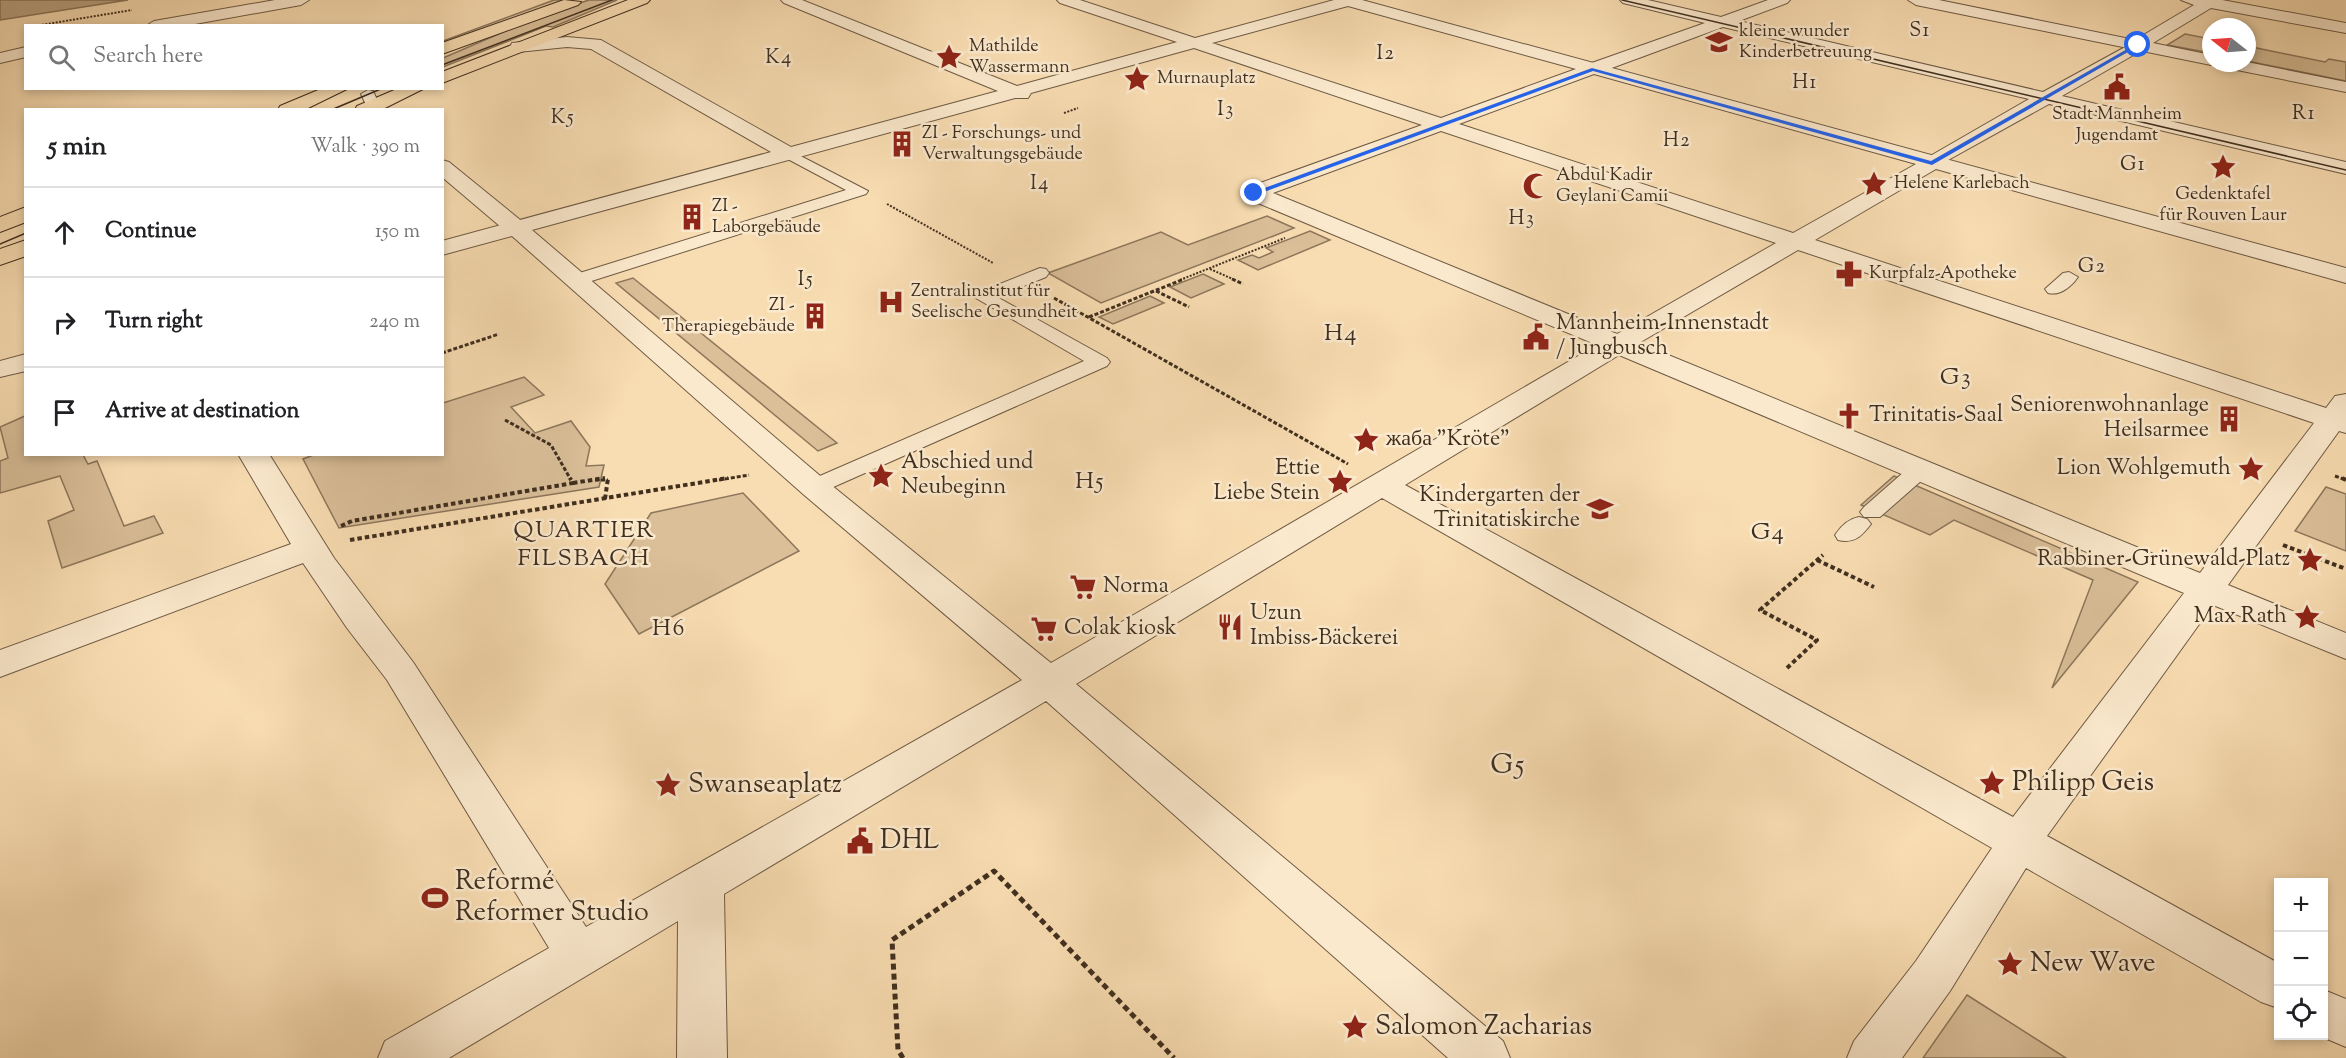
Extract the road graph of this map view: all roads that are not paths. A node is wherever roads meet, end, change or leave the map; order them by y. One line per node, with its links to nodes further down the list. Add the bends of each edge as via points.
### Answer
1 (301, 0): 13 (street)
2 (578, 0): 18 (main road)
3 (642, 0): 17 (main road)
4 (789, 0): 26 (street)
5 (1065, 0): 15 (street)
6 (1348, 0): 15 (street); 20 (street)
7 (1628, 0): 12 (street)
8 (1782, 0): 12 (street)
9 (1916, 0): 16 (street)
10 (2189, 0): 11 (street)
11 (2211, 2): 14 (street); 16 (street)
12 (1722, 22): 20 (street); 27 (street)
13 (165, 24)
14 (2346, 28)
15 (1196, 42): 26 (street); 30 (street)
16 (2138, 45): 19 (street); 27 (street)
17 (518, 47): 22 (main road); 31 (street, via 567,42 595,44)
18 (444, 48)
19 (2202, 58)
20 (1592, 69): 30 (street); 32 (street)
21 (2256, 69): 23 (street)
22 (444, 77)
23 (2346, 87)
24 (335, 90): 29 (main road)
25 (409, 92): 28 (main road)
26 (1019, 93): 31 (street)
27 (2046, 98): 32 (street); 34 (street)
28 (369, 102)
29 (292, 108)
30 (1441, 124): 38 (street); 47 (street, via 1254,193)
31 (789, 153): 37 (street); 45 (lane, via 860,191)
32 (1932, 164): 38 (street); 43 (street)
33 (444, 168): 37 (street)
34 (2346, 168)
35 (24, 215): 36 (main road)
36 (0, 225)
37 (516, 228): 39 (street); 45 (street)
38 (1796, 242): 47 (street); 50 (street)
39 (444, 247)
40 (24, 248): 41 (main road)
41 (0, 258)
42 (1040, 273): 53 (lane, via 983,297 1100,362)
43 (2346, 276)
44 (2069, 277): 46 (lane)
45 (576, 280): 53 (street)
46 (2054, 289)
47 (1620, 343): 52 (street); 54 (street)
48 (24, 363): 49 (street)
49 (0, 369)
50 (2341, 415): 57 (street)
51 (254, 456): 56 (street)
52 (1921, 469): 55 (lane); 57 (street)
53 (803, 478): 60 (street)
54 (1382, 484): 60 (street); 61 (street)
55 (1860, 523)
56 (307, 545): 59 (street); 63 (street, via 400,671)
57 (2207, 589): 58 (street); 61 (street)
58 (2346, 647)
59 (0, 664)
60 (1049, 682): 62 (street); 69 (street)
61 (2019, 842): 64 (street); 70 (street, via 1933,976)
62 (701, 886): 63 (street); 68 (street)
63 (579, 956): 67 (street)
64 (2276, 986)
65 (2328, 1014): 66 (street)
66 (2346, 1024)
67 (404, 1058)
68 (702, 1058)
69 (1485, 1058)
70 (1872, 1058)

